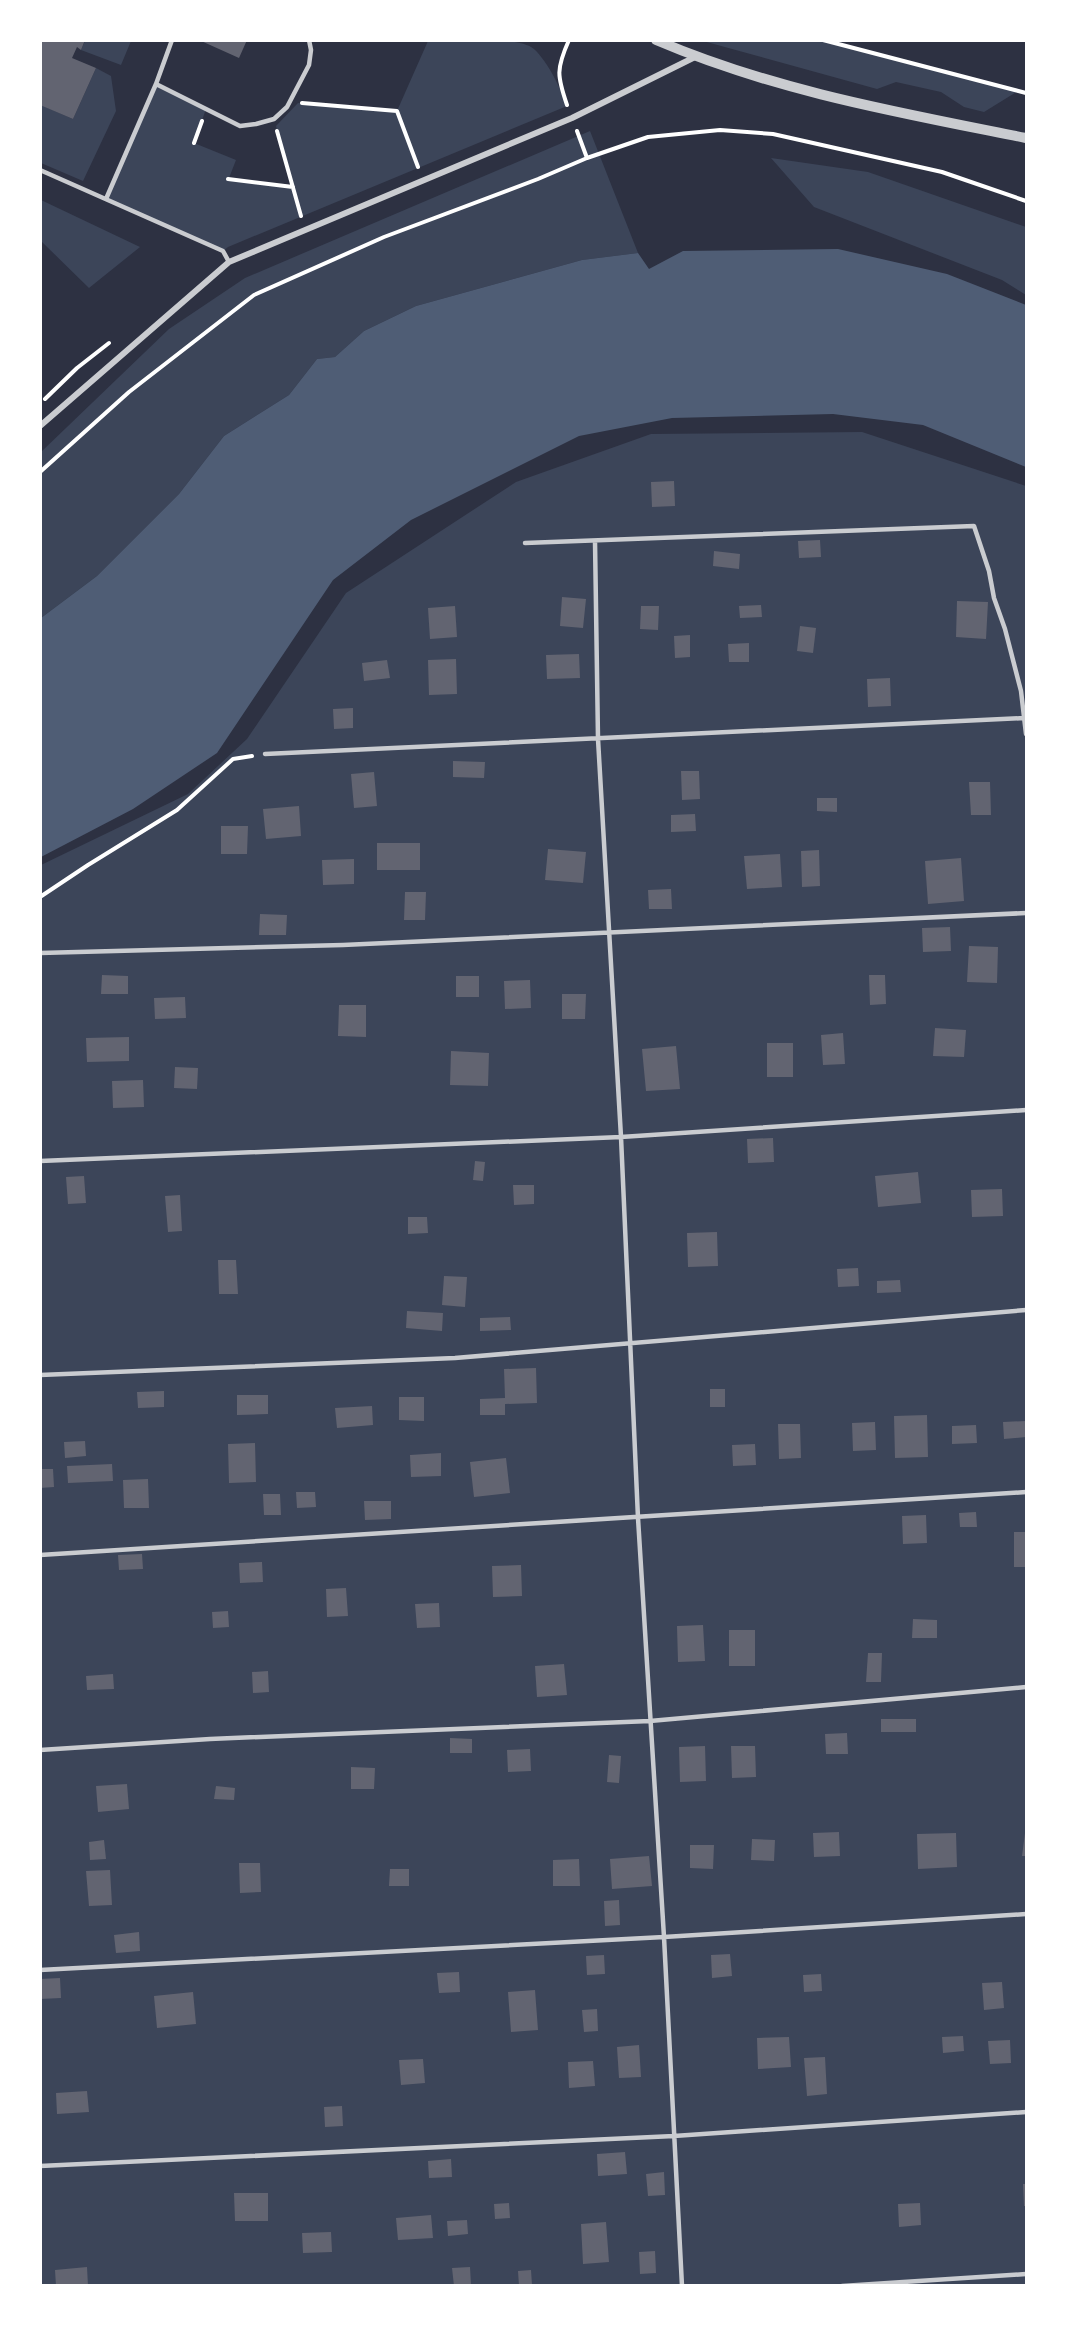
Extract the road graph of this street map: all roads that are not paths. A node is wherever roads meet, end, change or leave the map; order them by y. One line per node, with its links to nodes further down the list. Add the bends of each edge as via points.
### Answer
1 (172, 40): 5 (lane)
2 (309, 40): 5 (lane, via 309,65 286,107 274,119 240,126)
3 (656, 40): 4 (street)
4 (695, 57): 6 (street, via 812,94); 9 (street, via 572,118)
5 (156, 84): 8 (lane)
6 (1026, 138)
7 (40, 170): 8 (lane)
8 (106, 199): 9 (lane, via 223,251)
9 (229, 262): 10 (street)
10 (40, 426)
11 (595, 541): 12 (lane); 13 (lane, via 974,526 1005,629); 15 (lane)
12 (525, 543)
13 (1024, 718): 14 (lane); 15 (lane)
14 (1026, 734)
15 (598, 738): 16 (lane); 18 (lane)
16 (265, 754)
17 (1026, 913): 18 (lane)
18 (609, 931): 19 (lane, via 343,945); 21 (lane)
19 (40, 953)
20 (1026, 1110): 21 (lane)
21 (621, 1137): 22 (lane); 24 (lane)
22 (40, 1161)
23 (1026, 1310): 24 (lane)
24 (632, 1342): 25 (lane, via 455,1358); 27 (lane)
25 (40, 1375)
26 (1026, 1492): 27 (lane)
27 (638, 1518): 28 (lane); 30 (lane)
28 (40, 1555)
29 (1026, 1687): 30 (lane)
30 (650, 1721): 31 (lane); 33 (lane)
31 (40, 1750)
32 (1026, 1914): 33 (lane)
33 (664, 1937): 34 (lane); 36 (lane)
34 (40, 1970)
35 (1026, 2112): 36 (lane)
36 (674, 2136): 37 (lane); 39 (lane)
37 (40, 2166)
38 (1026, 2274): 40 (lane)
39 (682, 2286)
40 (842, 2286)

